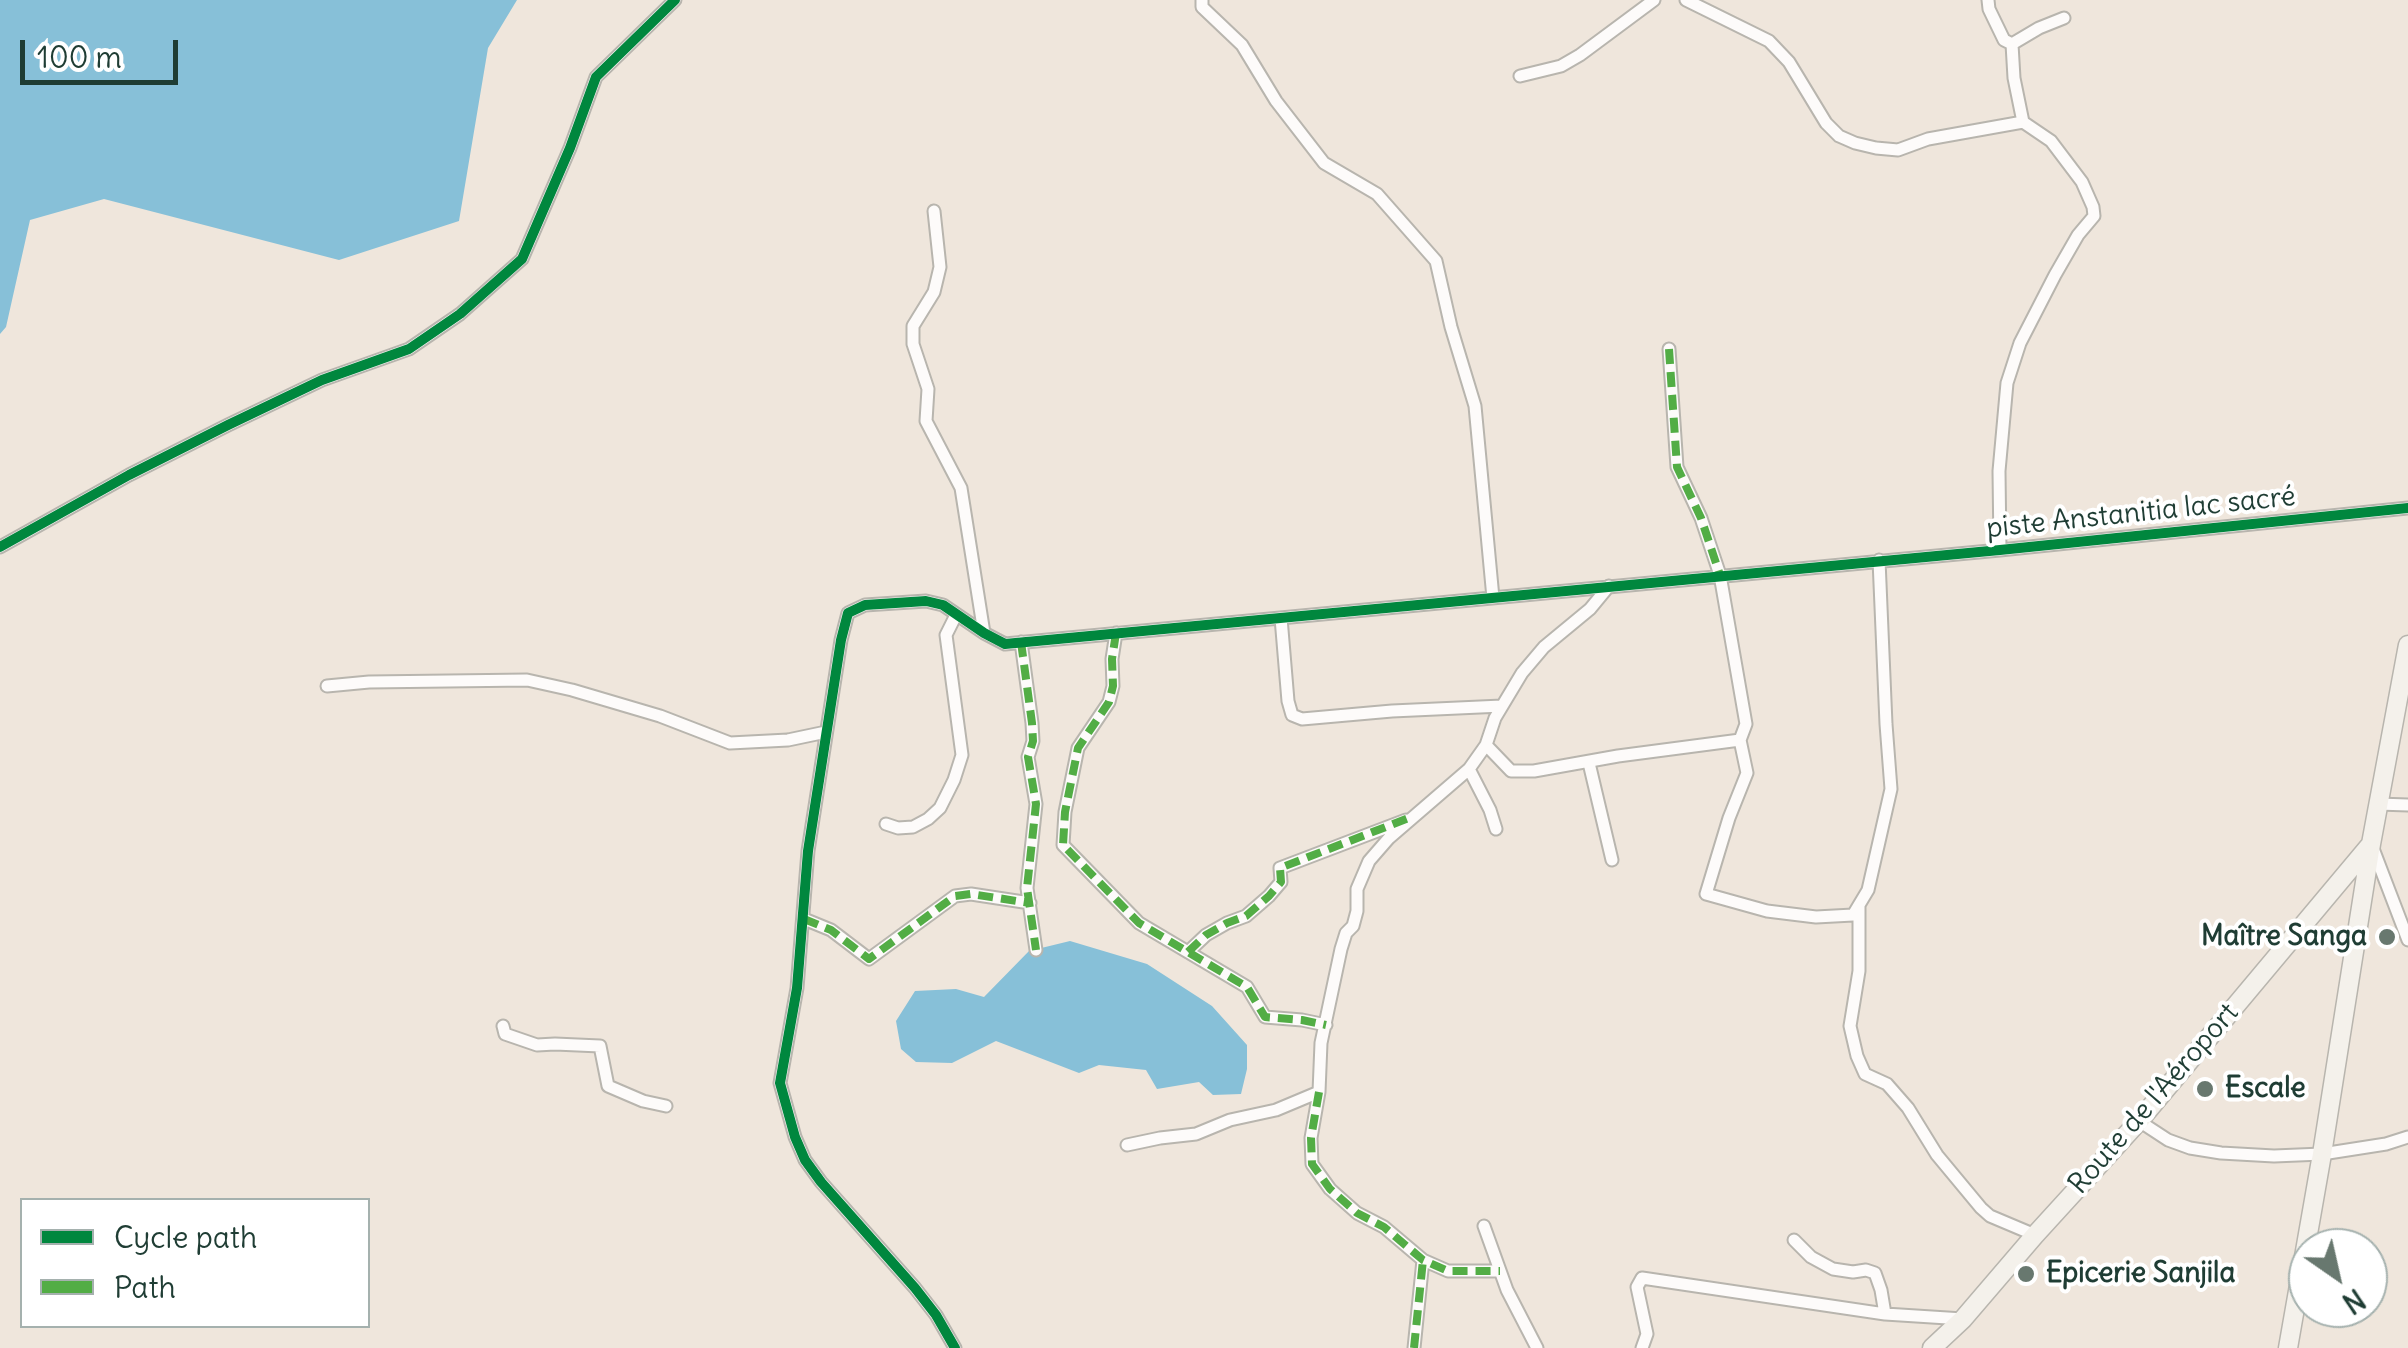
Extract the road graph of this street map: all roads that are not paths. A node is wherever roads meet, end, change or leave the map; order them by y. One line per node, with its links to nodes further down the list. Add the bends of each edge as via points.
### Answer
1 (675, 0): 13 (street, via 596,77 522,259 460,314 409,349 322,380 228,425)
2 (1202, 0): 18 (street, via 1242,45 1324,163 1377,194 1436,262 1475,406)
3 (1654, 0): 8 (street, via 1580,56)
4 (1686, 0): 9 (street, via 1769,41 1826,123 1855,143 1898,150)
5 (1988, 0): 7 (street, via 2004,40)
6 (2064, 18): 7 (street)
7 (2012, 44): 9 (street)
8 (1520, 76)
9 (2023, 122): 14 (street, via 2068,160 2094,216 2055,275 2007,383)
10 (934, 211): 21 (street, via 940,267 913,326 914,344 928,389 926,420 961,488)
11 (1670, 349): 16 (street, via 1678,467)
12 (2408, 508): 14 (street, piste Anstanitia lac sacré)
13 (0, 547)
14 (2000, 550): 15 (street, piste Anstanitia lac sacré)
15 (1879, 560): 16 (street, piste Anstanitia lac sacré); 40 (street, via 1891,789)
16 (1720, 576): 17 (street, piste Anstanitia lac sacré); 28 (street, via 1746,724)
17 (1609, 586): 18 (street, piste Anstanitia lac sacré); 26 (street, via 1544,647)
18 (1493, 598): 20 (street, piste Anstanitia lac sacré)
19 (956, 615): 21 (street, piste Anstanitia lac sacré); 27 (street, piste Anstanitia lac sacré, via 926,601 865,605 848,613); 35 (street, via 946,635 962,755 954,780 928,819 914,827)
20 (1281, 618): 22 (street, piste Anstanitia lac sacré); 26 (street, via 1288,701 1292,715 1302,719)
21 (984, 633): 23 (street, piste Anstanitia lac sacré, via 1005,644)
22 (1116, 633): 23 (street, piste Anstanitia lac sacré); 44 (street, via 1113,686 1078,748 1063,845 1139,923)
23 (1020, 642): 39 (street, via 1036,804)
24 (2408, 644): 32 (main road)
25 (327, 686): 27 (street, via 527,680 660,716 730,743)
26 (1502, 706): 29 (street)
27 (826, 732): 41 (street)
28 (1740, 740): 30 (street); 40 (street, via 1747,772 1706,894 1816,917 1852,915)
29 (1486, 745): 30 (street, via 1510,771); 31 (street)
30 (1589, 763): 38 (street)
31 (1469, 770): 34 (street); 36 (street)
32 (2378, 804): 33 (street); 37 (main road)
33 (2408, 805)
34 (1414, 816): 44 (street, via 1280,868 1281,882 1269,896); 45 (street, via 1369,860 1357,889 1354,926 1340,949)
35 (886, 824)
36 (1496, 829)
37 (2371, 844): 42 (street); 49 (main road, Route de l'Aéroport); 52 (main road)
38 (1612, 860)
39 (1030, 903): 41 (street, via 955,896 869,959); 43 (street)
40 (1859, 906): 54 (street, via 1850,1026 1865,1074 1887,1084 1908,1108 1980,1208)
41 (804, 919): 60 (street, via 780,1083 794,1137 821,1182 915,1288)
42 (2408, 940)
43 (1036, 950)
44 (1188, 952): 45 (street, via 1247,988 1265,1017)
45 (1326, 1025): 47 (street)
46 (503, 1026): 48 (street, via 505,1034 537,1046 600,1046 608,1086)
47 (1318, 1092): 51 (street, via 1196,1134); 56 (street, via 1312,1164 1357,1213)
48 (666, 1106)
49 (2139, 1120): 52 (street, via 2190,1148); 54 (main road, Route de l'Aéroport)
50 (2408, 1137): 52 (street)
51 (1126, 1145)
52 (2322, 1154): 65 (main road)
53 (1484, 1226): 57 (street)
54 (2035, 1235): 59 (main road, Route de l'Aéroport)
55 (1794, 1240): 58 (street, via 1833,1269 1874,1273)
56 (1423, 1260): 57 (street, via 1448,1272); 61 (street)
57 (1500, 1272): 62 (street)
58 (1885, 1314): 59 (street); 63 (street, via 1642,1278)
59 (1962, 1319): 64 (main road, Route de l'Aéroport)
60 (954, 1348)
61 (1414, 1348)
62 (1537, 1348)
63 (1642, 1348)
64 (1932, 1348)
65 (2288, 1348)

